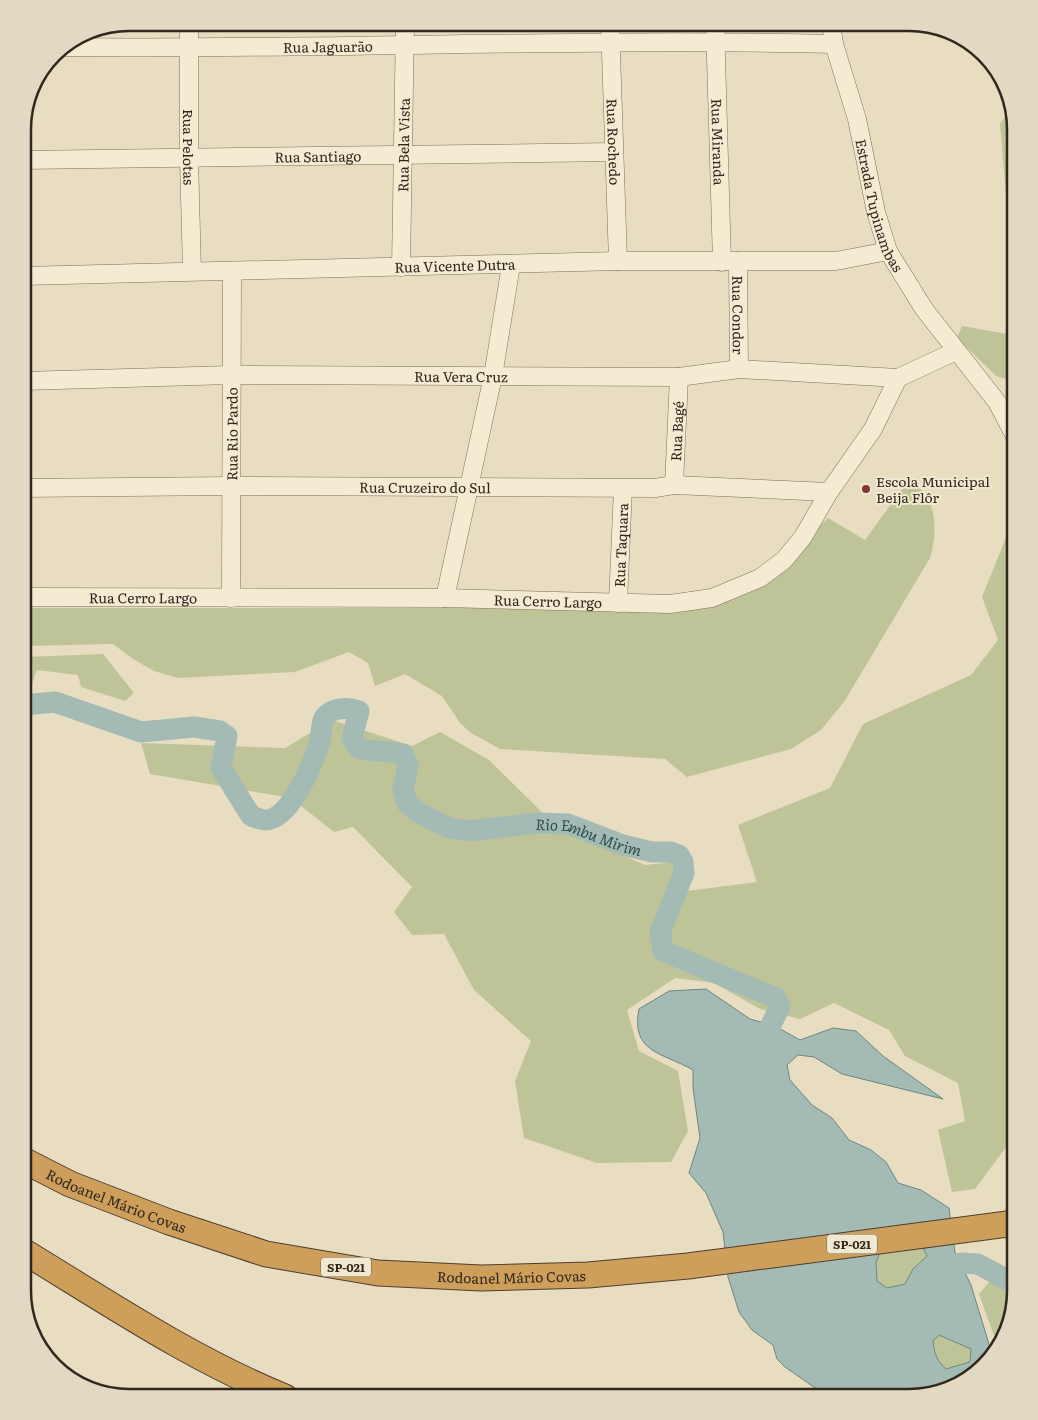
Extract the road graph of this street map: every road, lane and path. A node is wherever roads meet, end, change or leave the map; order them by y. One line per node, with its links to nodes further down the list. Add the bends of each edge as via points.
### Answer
1 (189, 31): 11 (street, Rua Pelotas)
2 (405, 31): 9 (street, Rua Bela Vista)
3 (610, 31): 7 (street, Rua Rochedo)
4 (716, 31): 6 (street, Rua Miranda)
5 (832, 31): 8 (street, Estrada Tupinambas)
6 (716, 41): 7 (street, Rua Jaguarão); 8 (street, Rua Jaguarão); 18 (street, Rua Miranda)
7 (611, 44): 9 (street, Rua Jaguarão); 12 (street, Rua Rochedo)
8 (834, 44): 16 (street, Estrada Tupinambas, via 857,119 876,212)
9 (404, 45): 11 (street, Rua Jaguarão); 13 (street, Rua Bela Vista)
10 (77, 46): 11 (street, Rua Jaguarão)
11 (189, 48): 14 (street, Rua Pelotas)
12 (613, 152): 13 (street, Rua Santiago); 17 (street, Rua Rochedo)
13 (402, 156): 14 (street, Rua Santiago); 20 (street, Rua Bela Vista)
14 (189, 159): 15 (street, Rua Santiago); 21 (street, Rua Pelotas)
15 (31, 160)
16 (888, 251): 18 (street, Rua Vicente Dutra, via 836,261); 24 (street, Estrada Tupinambas, via 924,309)
17 (618, 261): 18 (street, Rua Vicente Dutra); 19 (street, Rua Vicente Dutra)
18 (730, 261): 25 (street, Rua Condor)
19 (511, 265): 20 (street, Rua Vicente Dutra); 27 (street)
20 (401, 267): 22 (street, Rua Vicente Dutra)
21 (192, 271): 22 (street, Rua Vicente Dutra); 23 (street, Rua Vicente Dutra)
22 (232, 272): 26 (street, Rua Rio Pardo)
23 (31, 276)
24 (956, 351): 29 (street); 31 (street, Estrada Tupinambas, via 997,402)
25 (738, 369): 28 (street, Rua Vera Cruz); 29 (street, Rua Vera Cruz)
26 (231, 375): 27 (street, Rua Vera Cruz); 30 (street, Rua Vera Cruz); 33 (street, Rua Rio Pardo)
27 (493, 376): 28 (street, Rua Vera Cruz); 34 (street)
28 (678, 377): 32 (street, Rua Bagé)
29 (898, 378): 37 (street, Rua Cerro Largo, via 873,429)
30 (31, 381)
31 (1007, 420)
32 (674, 485): 36 (street, Rua Cruzeiro do Sul); 37 (street, Rua Cruzeiro do Sul)
33 (231, 486): 34 (street, Rua Cruzeiro do Sul); 35 (street, Rua Cruzeiro do Sul); 39 (street, Rua Rio Pardo)
34 (470, 487): 36 (street, Rua Cruzeiro do Sul); 40 (street)
35 (31, 488)
36 (623, 488): 41 (street, Rua Taquara)
37 (829, 492): 41 (street, Rua Cerro Largo, via 803,537 784,560 760,578 725,595 697,602)
38 (31, 597): 39 (street, Rua Cerro Largo)
39 (231, 598): 40 (street, Rua Cerro Largo)
40 (445, 598): 41 (street, Rua Cerro Largo)
41 (618, 604)
42 (31, 1164): 43 (highway, Rodoanel Mário Covas / SP-021, via 88,1191 266,1254 378,1273 481,1278 588,1275 688,1266)
43 (1007, 1223)
44 (31, 1256): 45 (highway, via 108,1303 245,1381)
45 (265, 1389)

